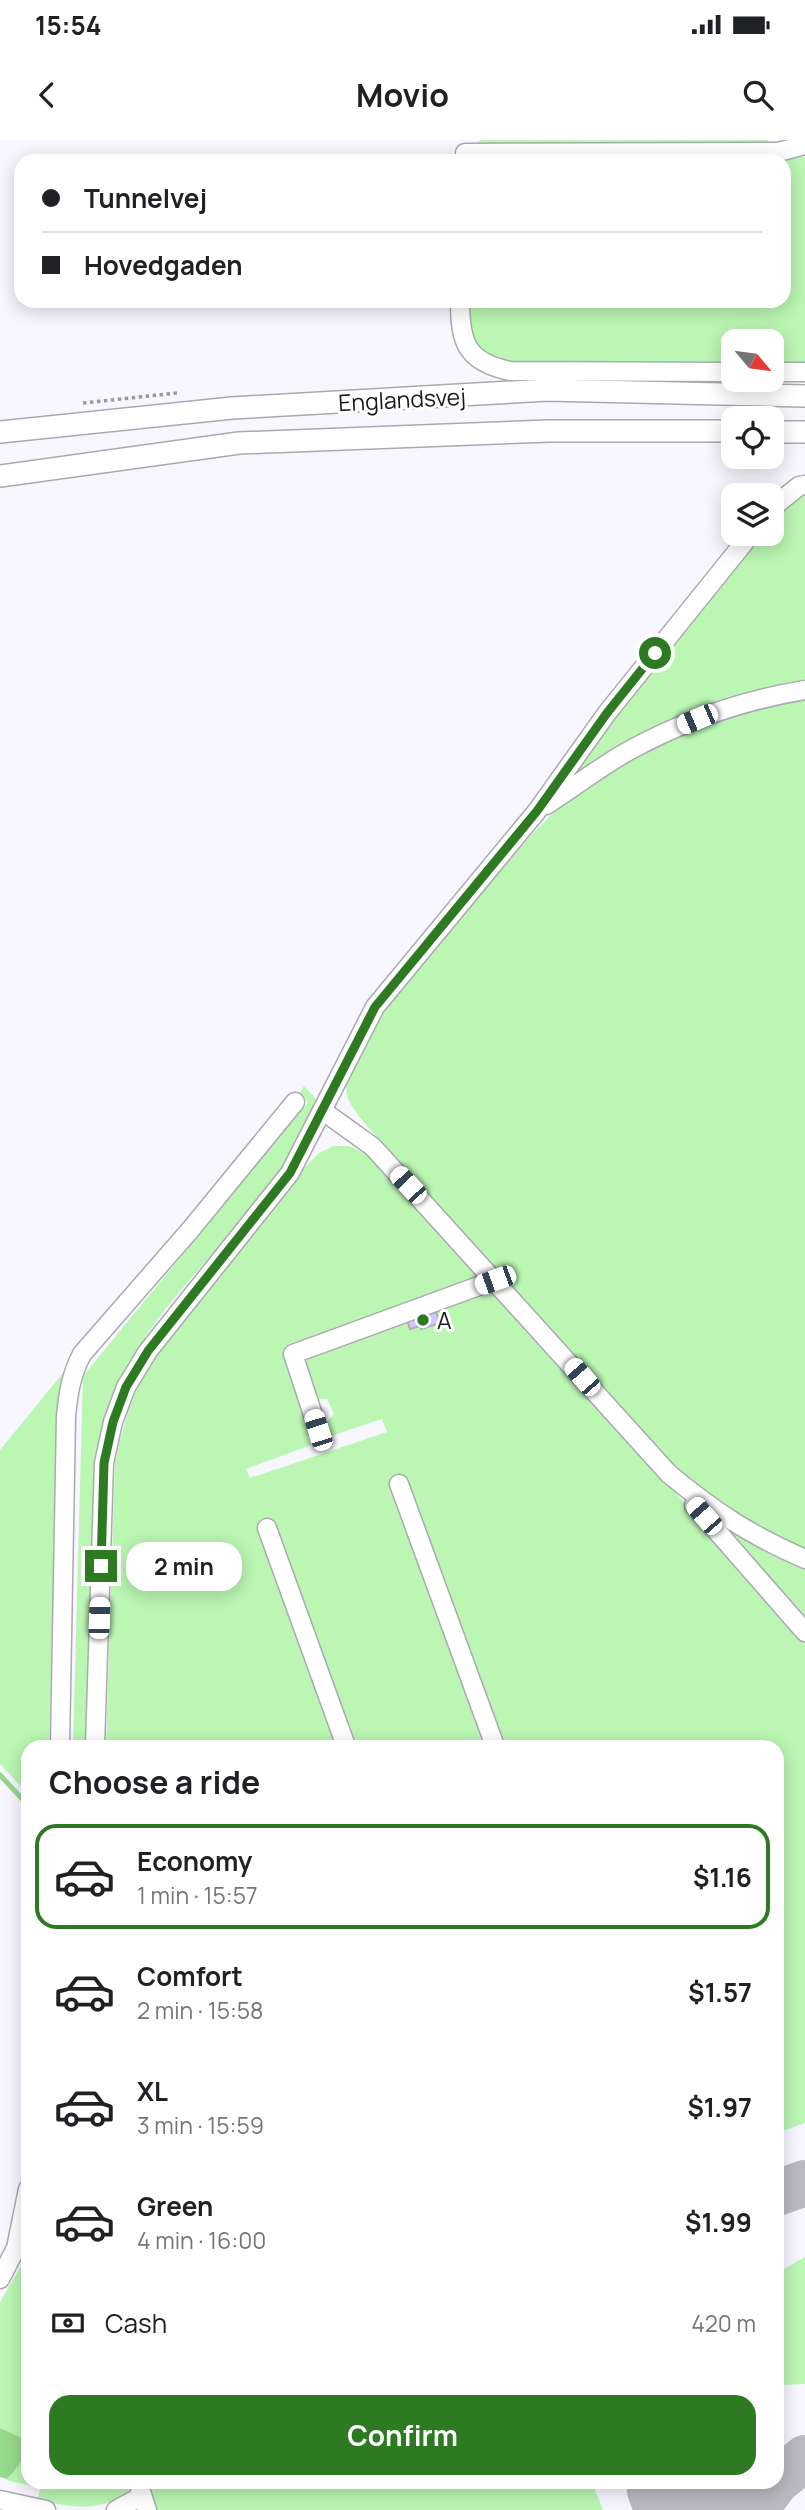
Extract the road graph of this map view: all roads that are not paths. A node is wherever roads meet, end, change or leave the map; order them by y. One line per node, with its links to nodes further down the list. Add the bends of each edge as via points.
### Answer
1 (799, 144): 2 (lane, via 778,152)
2 (467, 151)
3 (460, 308): 4 (lane, via 465,346 491,367 510,371)
4 (721, 372)
5 (784, 372): 6 (lane)
6 (805, 373)
7 (805, 396): 8 (main road, Englandsvej, via 547,390 232,408)
8 (0, 432)
9 (721, 432): 12 (main road, Englandsvej, via 548,431 239,443)
10 (784, 432): 11 (main road)
11 (805, 432)
12 (0, 476)
13 (805, 485): 14 (lane)
14 (784, 498)
15 (741, 546): 17 (lane, via 607,713)
16 (805, 690): 17 (lane, via 771,695 676,728 630,750)
17 (537, 811): 19 (lane, via 375,1007)
18 (295, 1102): 27 (lane, via 74,1368 65,1417)
19 (323, 1111): 20 (lane, via 373,1147); 28 (lane, via 290,1173 148,1351 126,1387 113,1422 104,1463)
20 (495, 1280): 21 (lane, via 293,1354); 22 (lane)
21 (318, 1430)
22 (669, 1474): 25 (lane, via 717,1513); 26 (lane)
23 (399, 1484): 30 (lane)
24 (267, 1528): 29 (lane)
25 (805, 1559)
26 (805, 1632)
27 (60, 1740)
28 (95, 1740)
29 (344, 1740)
30 (493, 1740)
31 (21, 2223): 32 (lane, via 16,2248)
32 (0, 2279)
33 (143, 2496): 36 (lane)
34 (7, 2504): 35 (lane)
35 (46, 2510)
36 (116, 2510)

